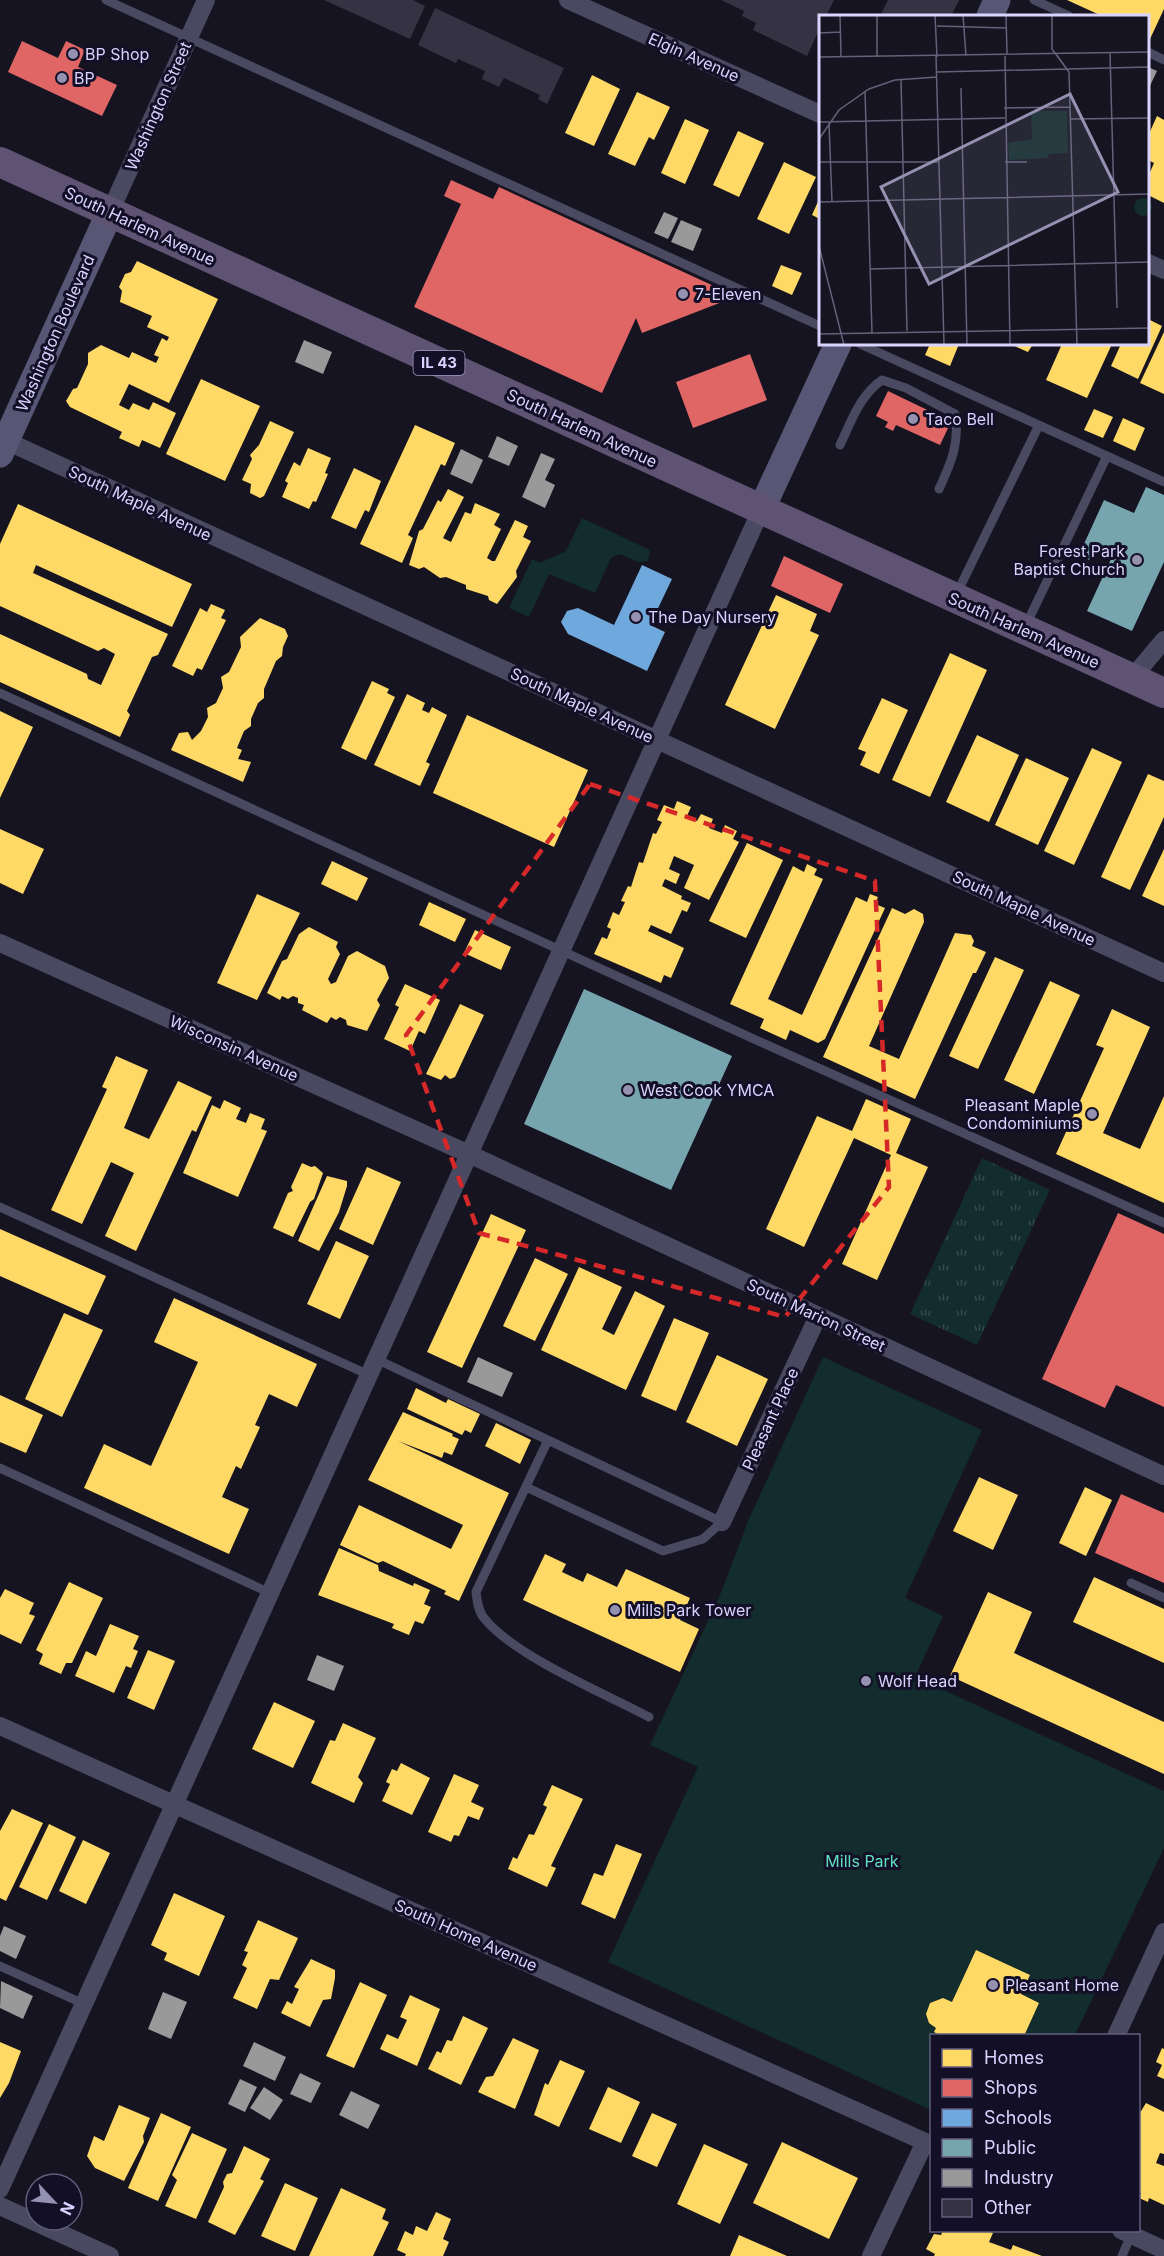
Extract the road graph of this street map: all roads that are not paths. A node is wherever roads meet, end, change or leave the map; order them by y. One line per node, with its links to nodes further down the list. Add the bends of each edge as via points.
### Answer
1 (106, 0): 8 (lane)
2 (206, 0): 8 (street, Washington Street)
3 (568, 0): 11 (street, Elgin Avenue)
4 (997, 0): 6 (street)
5 (1034, 0): 7 (lane)
6 (990, 15)
7 (1067, 15)
8 (189, 38): 13 (street, Washington Street); 16 (lane)
9 (1149, 52): 10 (lane)
10 (1164, 60)
11 (819, 114)
12 (0, 162): 13 (main road, South Harlem Avenue / IL 43)
13 (110, 212): 20 (street, Washington Boulevard); 25 (main road, South Harlem Avenue / IL 43)
14 (1149, 263): 15 (street)
15 (1164, 270)
16 (819, 326)
17 (838, 345): 25 (street)
18 (862, 345): 19 (lane)
19 (1039, 425): 22 (lane); 26 (lane)
20 (2, 444): 32 (street, South Maple Avenue)
21 (840, 445): 24 (lane, via 871,387 882,380 906,388 955,414 955,454)
22 (1107, 456): 23 (lane); 27 (lane)
23 (1164, 482)
24 (939, 489)
25 (761, 510): 26 (main road, South Harlem Avenue / IL 43); 32 (street)
26 (955, 598): 27 (main road, South Harlem Avenue / IL 43)
27 (1024, 630): 29 (main road, South Harlem Avenue / IL 43)
28 (1164, 640): 29 (street)
29 (1132, 678): 31 (main road, South Harlem Avenue / IL 43)
30 (0, 693): 34 (lane)
31 (1164, 693)
32 (657, 740): 34 (street); 35 (street, South Maple Avenue)
33 (0, 943): 36 (street, Wisconsin Avenue)
34 (561, 950): 36 (street); 38 (lane)
35 (1164, 973)
36 (469, 1154): 39 (street, South Marion Street); 40 (street)
37 (0, 1207): 40 (lane)
38 (1164, 1223)
39 (818, 1316): 43 (street, South Marion Street); 45 (street, Pleasant Place)
40 (373, 1367): 41 (lane); 47 (street)
41 (548, 1440): 44 (lane); 45 (lane)
42 (0, 1468): 47 (lane)
43 (1164, 1476)
44 (526, 1487): 45 (lane, via 663,1551 703,1539); 49 (lane, via 476,1592 482,1617 513,1645)
45 (722, 1522)
46 (1131, 1583): 48 (lane)
47 (270, 1593): 51 (street)
48 (1164, 1598)
49 (649, 1716)
50 (0, 1726): 51 (street, South Home Avenue)
51 (175, 1804): 54 (street); 56 (street, South Home Avenue)
52 (1164, 1932): 55 (street)
53 (0, 1966): 54 (lane)
54 (84, 2004): 57 (street)
55 (1117, 2034)
56 (928, 2144): 62 (street)
57 (0, 2189)
58 (0, 2206): 61 (street)
59 (1126, 2233): 60 (street); 63 (lane)
60 (1164, 2250)
61 (110, 2256)
62 (871, 2256)
63 (1122, 2256)

